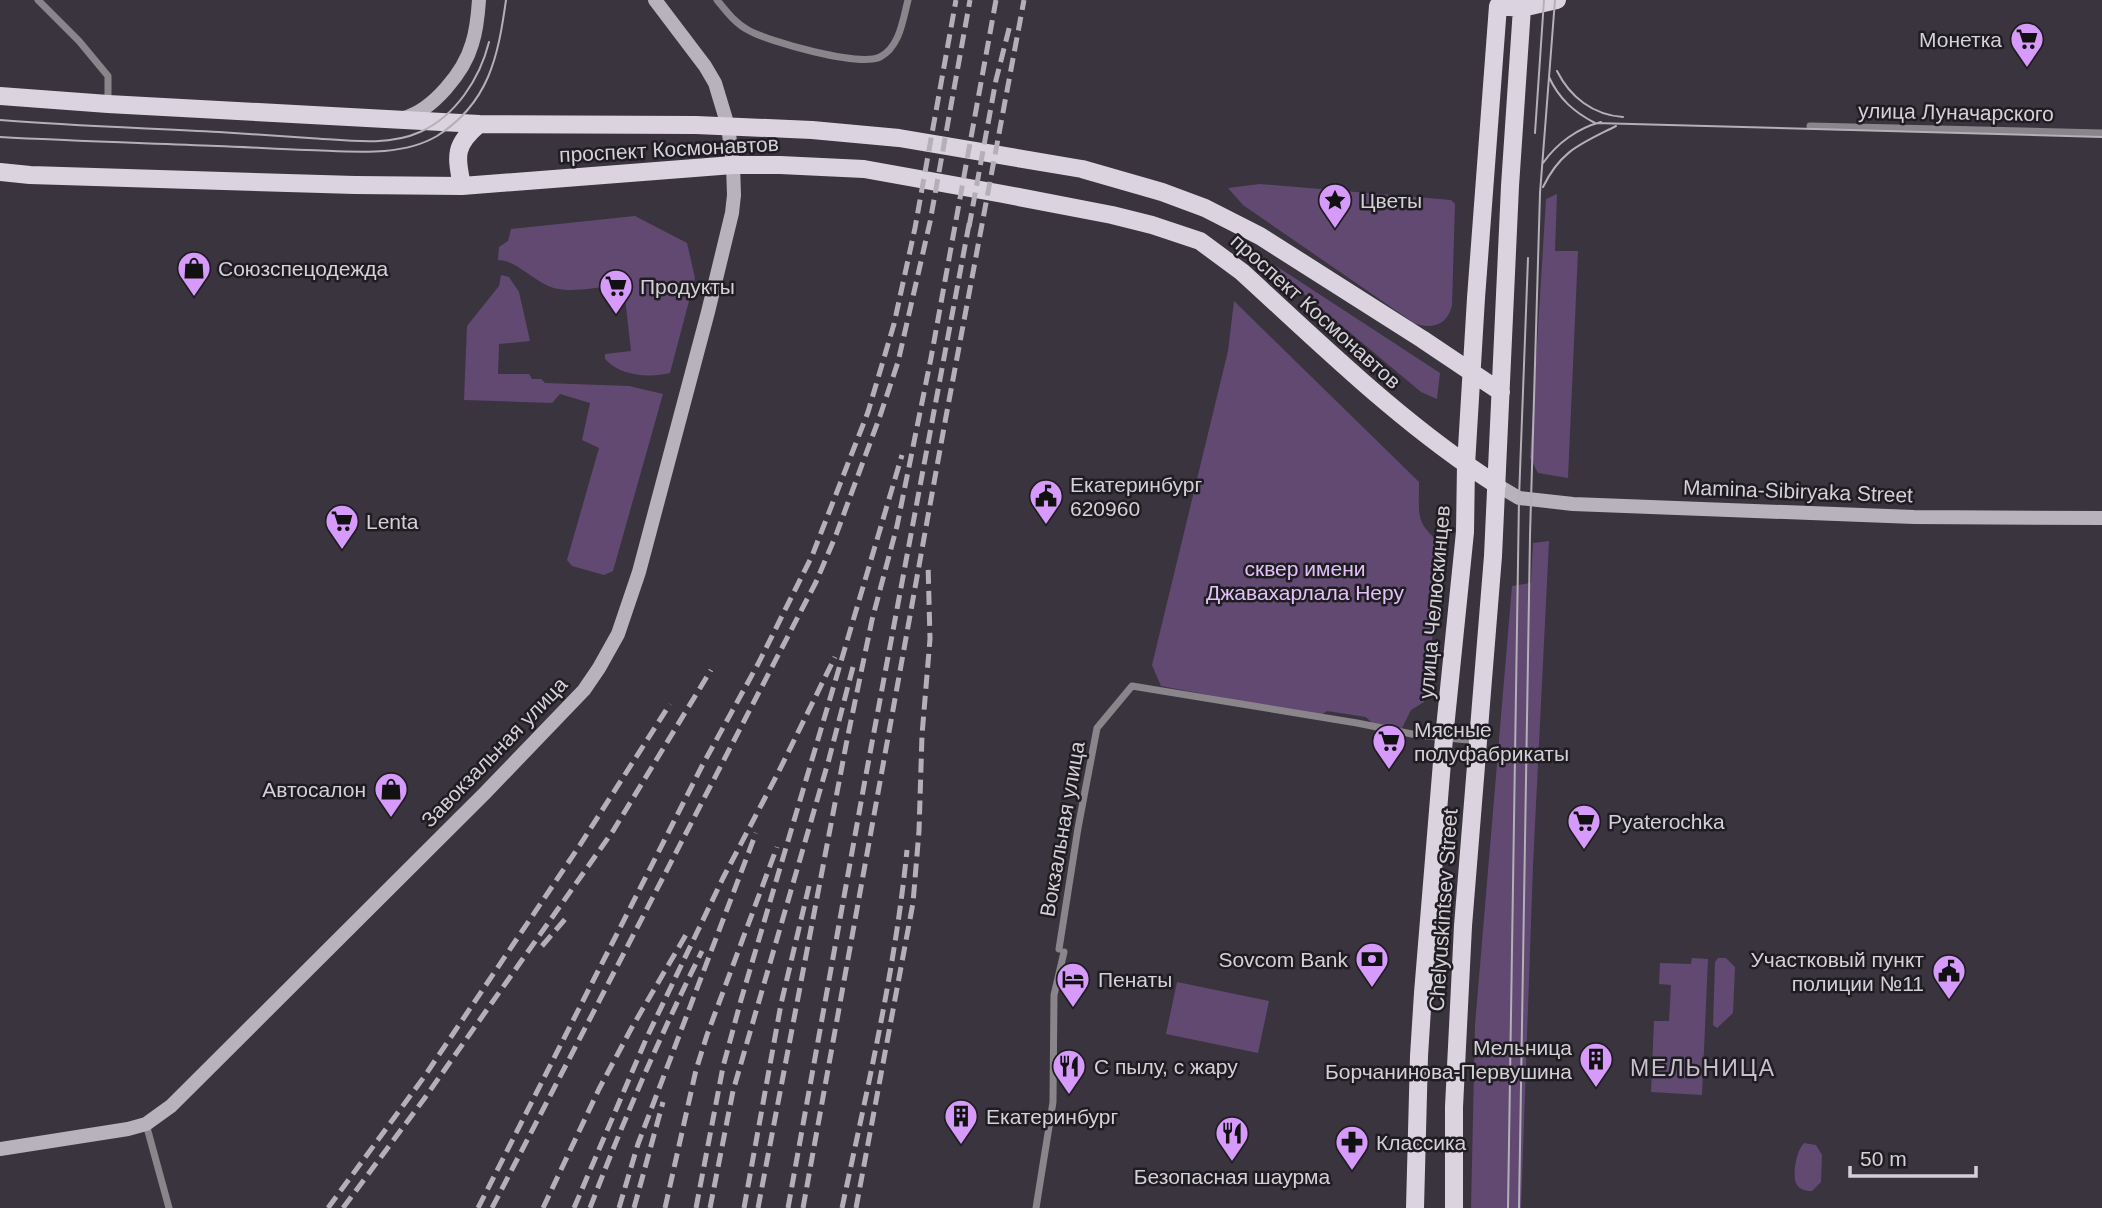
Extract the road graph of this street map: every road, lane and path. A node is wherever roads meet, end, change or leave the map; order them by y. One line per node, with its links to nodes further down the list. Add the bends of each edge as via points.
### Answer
1 (38, 0): 10 (street, via 108,76)
2 (479, 0): 11 (main road, via 472,45 460,68 424,110)
3 (655, 0): 13 (main road, Завокзальная улица, via 715,83)
4 (717, 0): 5 (street, via 745,29 762,37 869,60 891,49)
5 (908, 0)
6 (1557, 0): 8 (main road)
7 (1499, 3): 8 (main road); 19 (main road, улица Челюскинцев)
8 (1522, 4): 20 (main road)
9 (0, 96): 10 (main road, проспект Космонавтов)
10 (108, 104): 11 (main road, проспект Космонавтов)
11 (400, 119): 12 (main road, проспект Космонавтов)
12 (479, 124): 13 (main road, проспект Космонавтов); 18 (main road, via 464,136 458,153)
13 (728, 126): 16 (main road, Завокзальная улица); 19 (main road, проспект Космонавтов, via 900,138 1082,169 1162,192 1260,236)
14 (1810, 126): 15 (street, улица Луначарского)
15 (2102, 133)
16 (733, 165): 18 (main road, проспект Космонавтов); 21 (main road, проспект Космонавтов, via 894,173 1112,215 1189,236 1242,272 1393,409); 26 (main road, Завокзальная улица, via 732,213 639,572 618,634 599,668 584,690 485,793 171,1106)
17 (0, 172): 18 (main road, проспект Космонавтов)
18 (462, 186)
19 (1472, 372): 20 (main road, проспект Космонавтов); 21 (main road, улица Челюскинцев)
20 (1502, 392): 22 (main road)
21 (1466, 465): 22 (main road, проспект Космонавтов); 24 (main road, улица Челюскинцев, via 1465,532)
22 (1497, 485): 23 (main road, Mamina-Sibiryaka Street, via 1519,498 1573,504 1914,517); 25 (main road)
23 (2102, 518)
24 (1444, 738): 25 (street); 29 (street, Вокзальная улица, via 1132,686 1097,729 1078,828 1054,995 1053,1101); 30 (main road, улица Челюскинцев, via 1421,1031)
25 (1478, 741): 31 (main road, Chelyuskintsev Street, via 1462,926)
26 (146, 1124): 27 (main road, Завокзальная улица); 28 (street)
27 (0, 1149)
28 (169, 1208)
29 (1036, 1208)
30 (1415, 1208)
31 (1454, 1208)

